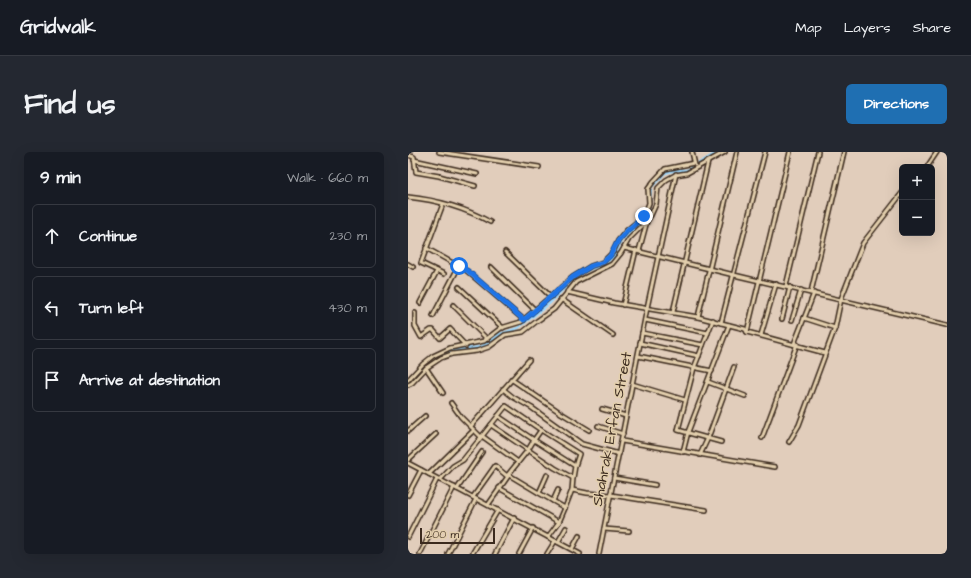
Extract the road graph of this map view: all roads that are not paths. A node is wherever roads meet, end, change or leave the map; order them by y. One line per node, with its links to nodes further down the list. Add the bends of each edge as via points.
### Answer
1 (409, 152): 11 (street)
2 (439, 152): 16 (street)
3 (692, 152): 15 (street)
4 (724, 152): 13 (street)
5 (737, 152): 35 (street)
6 (765, 152): 38 (street)
7 (790, 152): 40 (street)
8 (818, 152): 43 (street)
9 (844, 152): 48 (street)
10 (937, 152): 14 (street)
11 (408, 155): 12 (street, via 413,156)
12 (414, 160): 17 (street); 19 (street, via 416,172)
13 (708, 161): 15 (street); 30 (street)
14 (929, 164)
15 (694, 166): 18 (street, via 687,172); 39 (street, via 665,169 648,189 649,203 644,216 618,241 610,256)
16 (539, 167)
17 (477, 174)
18 (676, 174): 23 (street, via 658,188 656,204); 29 (street, Shahrak Erfan Street)
19 (475, 186)
20 (408, 197): 22 (street)
21 (899, 197): 51 (street, via 863,243)
22 (443, 204): 24 (street, via 475,213); 25 (street)
23 (647, 221): 26 (street, via 629,239); 27 (street)
24 (490, 222)
25 (426, 248): 32 (street); 36 (street, via 421,264)
26 (624, 248): 27 (street); 41 (street, via 612,264)
27 (637, 251): 29 (street); 53 (street)
28 (505, 252): 49 (street)
29 (658, 256): 30 (street); 55 (street, Shahrak Erfan Street)
30 (685, 262): 35 (street); 57 (street)
31 (408, 264): 33 (street)
32 (459, 266): 59 (street); 63 (street)
33 (413, 267)
34 (491, 267): 56 (street)
35 (710, 268): 38 (street); 60 (street)
36 (437, 271): 37 (street); 52 (street)
37 (444, 274)
38 (734, 275): 40 (street); 67 (street)
39 (573, 277): 41 (street); 49 (street)
40 (761, 280): 42 (street); 72 (street)
41 (576, 282): 47 (street)
42 (776, 284): 43 (street); 76 (street)
43 (786, 286): 45 (street)
44 (459, 287): 70 (street)
45 (790, 287): 46 (street); 62 (street)
46 (801, 290): 48 (street); 66 (street)
47 (567, 292): 50 (street); 53 (street)
48 (813, 293): 51 (street); 61 (street)
49 (551, 296): 56 (street)
50 (561, 299): 75 (street); 82 (street, via 554,309 523,332 505,335)
51 (841, 300): 69 (street); 71 (street)
52 (420, 303)
53 (623, 304): 55 (street)
54 (453, 305): 77 (street)
55 (647, 308): 57 (street); 64 (street, Shahrak Erfan Street)
56 (535, 310): 63 (street)
57 (674, 312): 60 (street)
58 (415, 313): 81 (street, via 415,326 421,337 433,330 440,338 449,329)
59 (433, 316)
60 (698, 317): 65 (street)
61 (804, 318): 71 (street); 79 (street)
62 (782, 319)
63 (524, 320): 70 (street)
64 (645, 320): 73 (street, Shahrak Erfan Street); 74 (street)
65 (713, 320): 67 (street); 74 (street)
66 (792, 320)
67 (721, 323): 68 (street)
68 (729, 325): 72 (street, via 745,329); 90 (street)
69 (947, 325)
70 (503, 328): 77 (street)
71 (835, 328): 83 (street)
72 (747, 332): 76 (street)
73 (642, 333): 78 (street, Shahrak Erfan Street); 80 (street)
74 (708, 333): 80 (street)
75 (613, 335)
76 (760, 335): 79 (street)
77 (486, 340): 81 (street); 82 (street)
78 (640, 343): 84 (street, Shahrak Erfan Street); 85 (street)
79 (795, 344): 83 (street); 118 (street)
80 (703, 345): 85 (street)
81 (466, 346): 92 (street, via 450,348 433,356)
82 (489, 347): 88 (street, via 452,354)
83 (825, 353): 122 (street, via 799,424)
84 (638, 356): 89 (street); 94 (street, Shahrak Erfan Street)
85 (699, 356): 89 (street)
86 (529, 360): 91 (street)
87 (734, 367): 97 (street)
88 (426, 368): 95 (street); 98 (street)
89 (694, 368): 90 (street); 100 (street)
90 (712, 371): 93 (street)
91 (511, 379): 96 (street); 111 (street)
92 (408, 380)
93 (708, 382): 97 (street); 113 (street)
94 (632, 384): 100 (street); 105 (street, Shahrak Erfan Street)
95 (408, 385)
96 (503, 389): 106 (street); 126 (street, via 582,444)
97 (726, 389): 99 (street); 117 (street)
98 (443, 393)
99 (745, 396)
100 (685, 400): 113 (street, via 678,430)
101 (451, 403): 106 (street)
102 (602, 409): 105 (street)
103 (425, 416): 112 (street)
104 (498, 416): 107 (street); 110 (street, via 506,406); 119 (street)
105 (626, 416): 115 (street, Shahrak Erfan Street)
106 (471, 426): 109 (street)
107 (491, 426): 116 (street); 123 (street)
108 (598, 426): 115 (street)
109 (474, 430): 116 (street); 133 (street)
110 (541, 430): 119 (street); 130 (street, via 579,454)
111 (589, 430)
112 (408, 431)
113 (688, 432): 117 (street); 125 (street)
114 (436, 434): 128 (street)
115 (623, 434): 120 (street, Shahrak Erfan Street)
116 (482, 436): 129 (street); 138 (street, via 463,460)
117 (708, 438): 121 (street); 127 (street)
118 (762, 438)
119 (534, 440): 123 (street); 130 (street)
120 (622, 441): 125 (street); 126 (street, Shahrak Erfan Street)
121 (721, 442)
122 (789, 442)
123 (528, 450): 129 (street); 136 (street)
124 (482, 452): 140 (street)
125 (683, 452): 127 (street)
126 (619, 454): 137 (street, Shahrak Erfan Street)
127 (700, 454): 131 (street)
128 (408, 462): 132 (street)
129 (518, 462): 134 (street)
130 (575, 466): 136 (street)
131 (774, 467)
132 (421, 470): 133 (street); 145 (street)
133 (428, 474): 138 (street)
134 (509, 474): 141 (street); 144 (street); 147 (street, via 507,476 495,466)
135 (547, 475): 144 (street)
136 (573, 478): 143 (street)
137 (614, 478): 139 (street); 146 (street, Shahrak Erfan Street)
138 (439, 479): 140 (street); 160 (street)
139 (655, 485)
140 (456, 488): 147 (street); 164 (street)
141 (499, 488): 149 (street); 154 (street)
142 (558, 490): 148 (street)
143 (572, 490): 146 (street); 150 (street)
144 (539, 494): 148 (street)
145 (408, 495)
146 (611, 495): 152 (street); 157 (street, Shahrak Erfan Street)
147 (475, 498): 149 (street); 165 (street)
148 (553, 501): 150 (street)
149 (488, 505): 151 (street)
150 (565, 508): 154 (street)
151 (498, 510): 153 (street); 166 (street)
152 (706, 510)
153 (514, 518): 155 (street); 167 (street)
154 (559, 522): 161 (street)
155 (533, 528): 161 (street); 168 (street)
156 (566, 528): 162 (street)
157 (604, 529): 158 (street); 171 (street, Shahrak Erfan Street)
158 (629, 531)
159 (579, 536): 163 (street)
160 (408, 537)
161 (548, 537): 162 (street)
162 (556, 541): 163 (street); 169 (street)
163 (572, 550): 170 (street)
164 (420, 554)
165 (448, 554)
166 (472, 554)
167 (494, 554)
168 (519, 554)
169 (547, 554)
170 (580, 554)
171 (600, 554)

